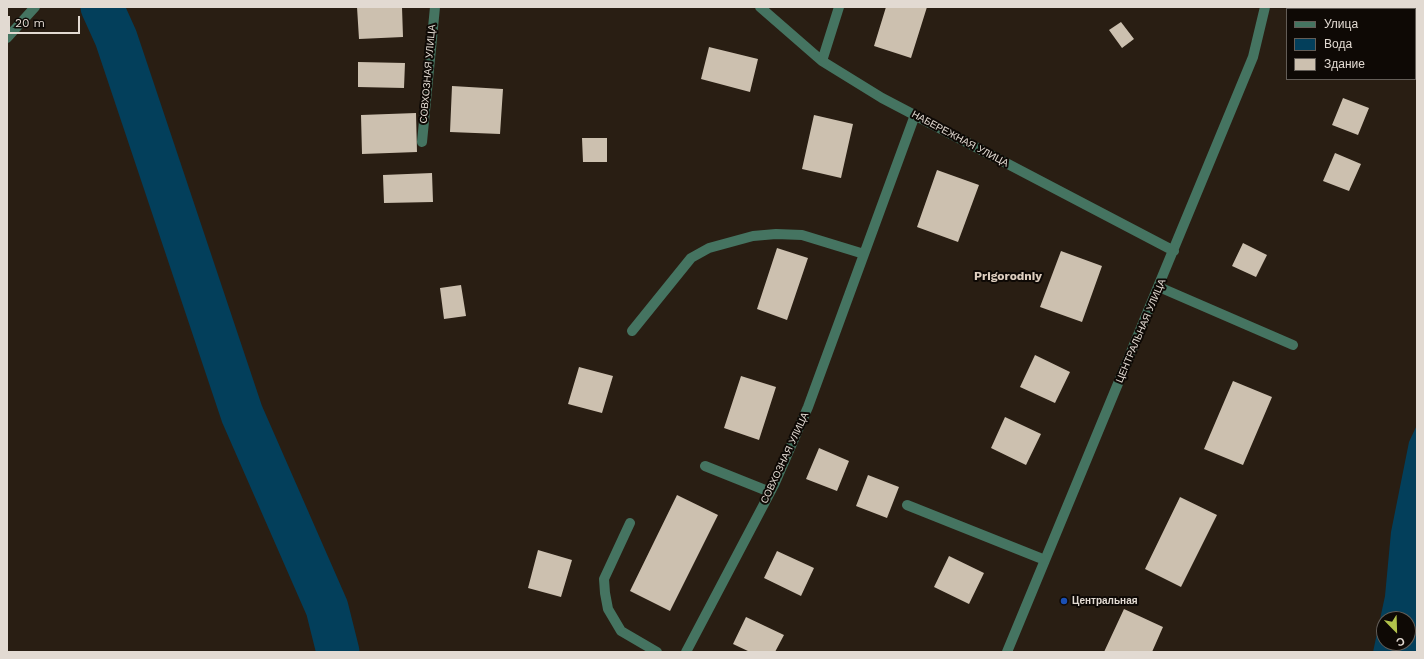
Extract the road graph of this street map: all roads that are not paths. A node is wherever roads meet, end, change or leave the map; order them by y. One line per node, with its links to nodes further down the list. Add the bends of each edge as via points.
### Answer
1 (35, 7): 6 (street)
2 (435, 7): 9 (street, СОВХОЗНАЯ УЛИЦА)
3 (760, 7): 7 (street, НАБЕРЕЖНАЯ УЛИЦА)
4 (839, 7): 7 (street)
5 (1265, 7): 10 (street, ЦЕНТРАЛЬНАЯ УЛИЦА, via 1253,57)
6 (7, 38)
7 (822, 61): 8 (street, НАБЕРЕЖНАЯ УЛИЦА, via 882,98)
8 (916, 115): 10 (street, НАБЕРЕЖНАЯ УЛИЦА); 11 (street, СОВХОЗНАЯ УЛИЦА)
9 (422, 142)
10 (1174, 251): 12 (street, ЦЕНТРАЛЬНАЯ УЛИЦА)
11 (864, 254): 13 (street, via 802,235 753,236 709,248 691,258); 16 (street, СОВХОЗНАЯ УЛИЦА, via 808,407)
12 (1159, 287): 14 (street); 19 (street, ЦЕНТРАЛЬНАЯ УЛИЦА)
13 (632, 331)
14 (1293, 345)
15 (705, 466): 16 (street)
16 (770, 492): 21 (street, СОВХОЗНАЯ УЛИЦА)
17 (907, 505): 19 (street)
18 (630, 523): 20 (street, via 604,579 608,609 621,631)
19 (1045, 560): 22 (street, ЦЕНТРАЛЬНАЯ УЛИЦА)
20 (657, 652)
21 (686, 652)
22 (1007, 652)

